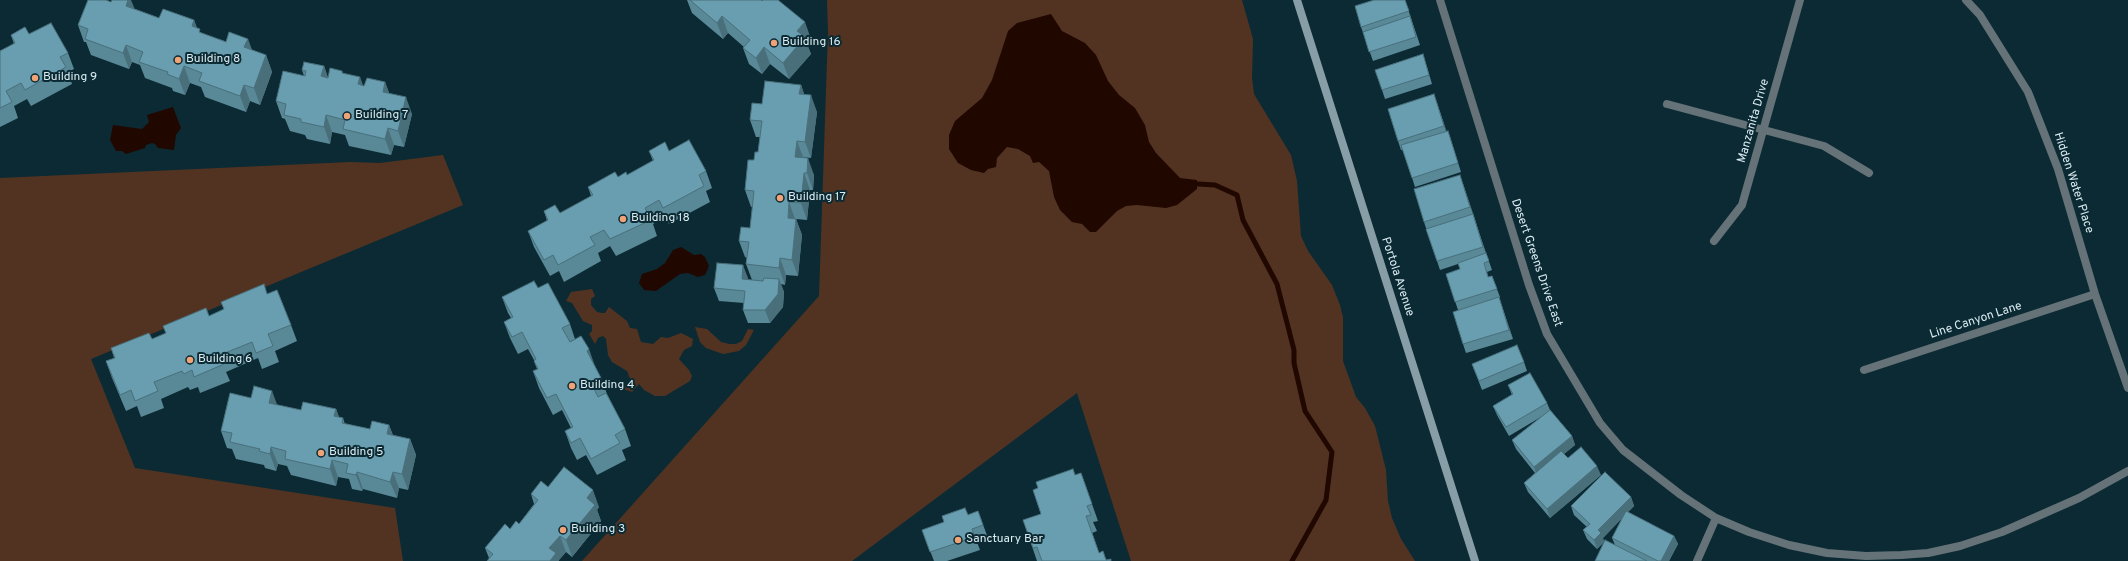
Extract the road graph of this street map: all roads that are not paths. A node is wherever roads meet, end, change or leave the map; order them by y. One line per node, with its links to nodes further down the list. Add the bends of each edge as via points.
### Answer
1 (1297, 0): 14 (main road, Portola Avenue)
2 (1440, 0): 13 (street, Desert Greens Drive East, via 1529,285 1547,334 1600,423 1623,450 1681,496)
3 (1800, 0): 6 (street, Manzanita Drive)
4 (1966, 0): 9 (street, Hidden Water Place, via 1980,14 2028,92 2058,169)
5 (1667, 104): 6 (street)
6 (1764, 130): 7 (street, via 1824,146); 8 (street, Manzanita Drive, via 1742,205)
7 (1869, 173)
8 (1714, 240)
9 (2096, 294): 10 (street, Line Canyon Lane); 11 (street, Hidden Water Place)
10 (1864, 370)
11 (2128, 388)
12 (2128, 471): 13 (street, Desert Greens Drive East, via 2079,498 2002,532 1960,546 1928,553 1866,556 1827,553 1789,545)
13 (1716, 518): 15 (street)
14 (1475, 561)
15 (1696, 561)

